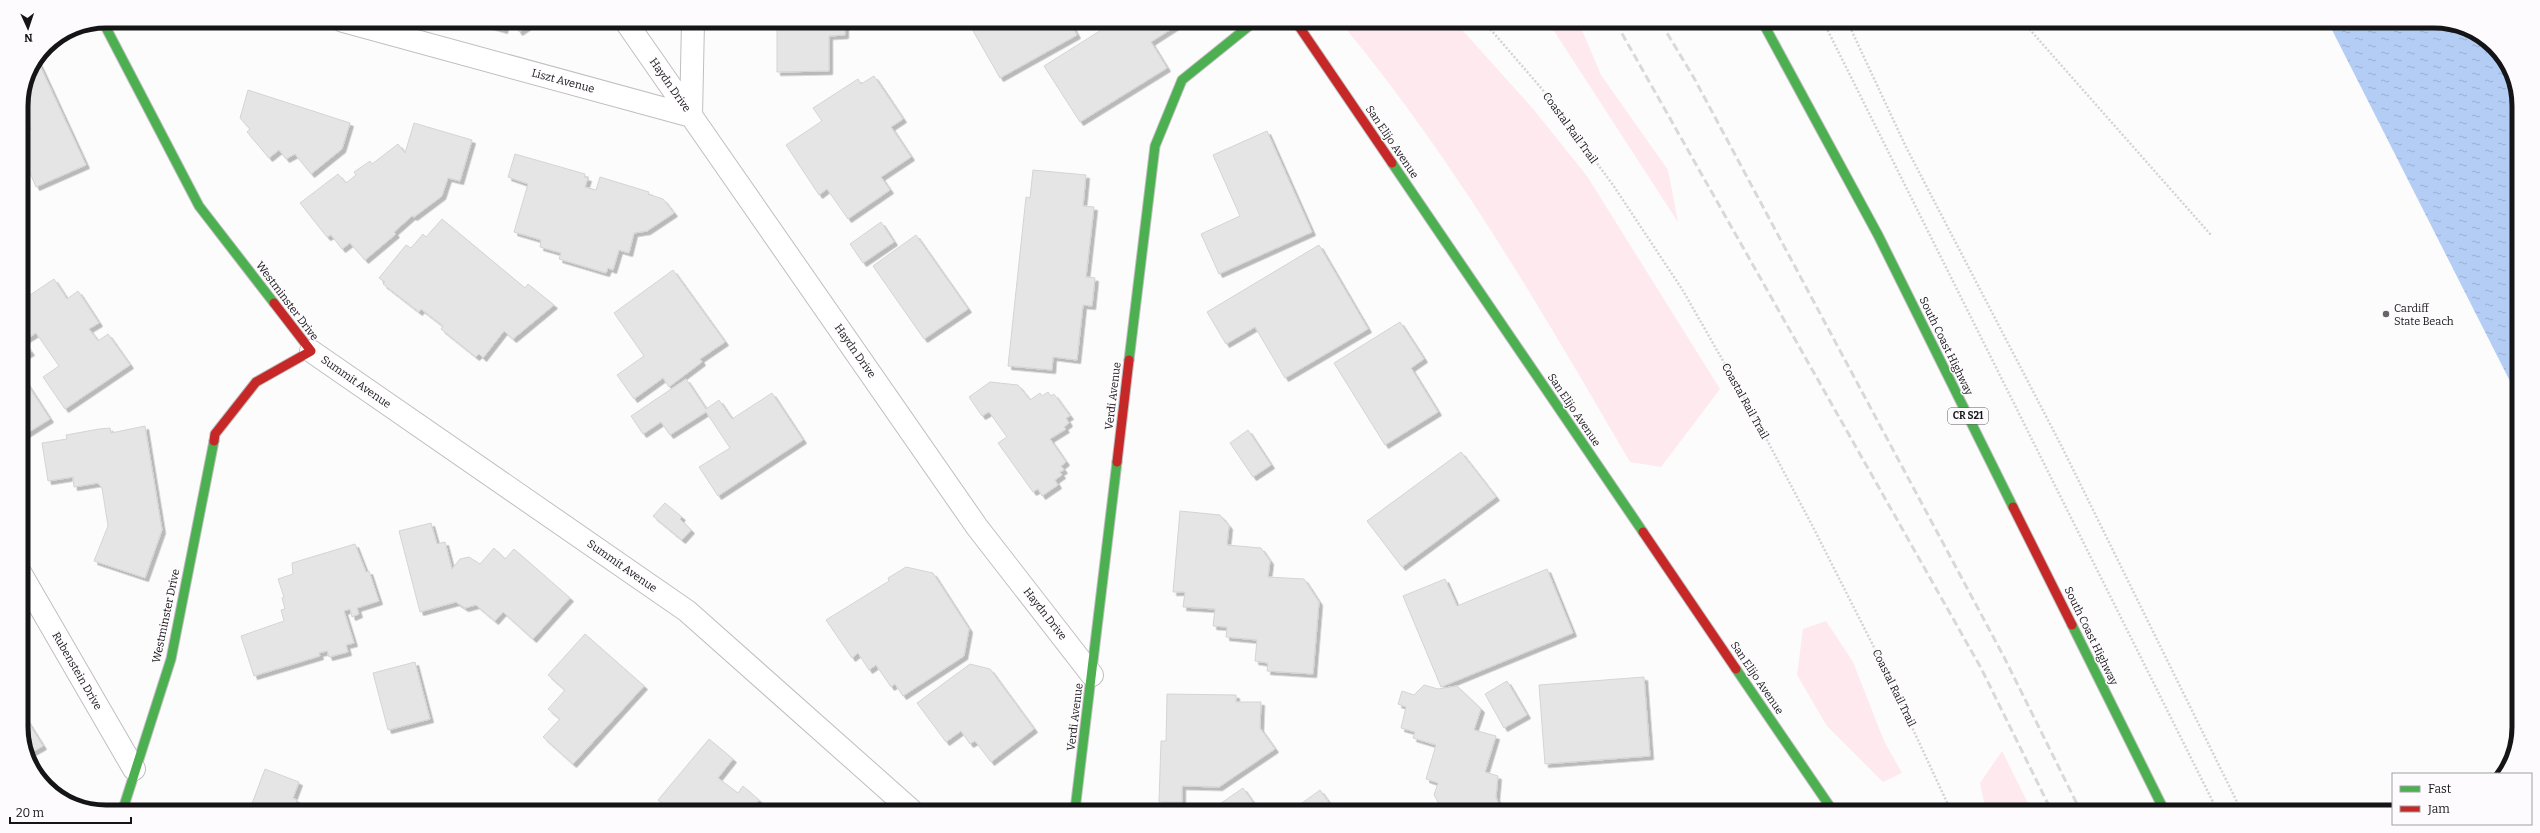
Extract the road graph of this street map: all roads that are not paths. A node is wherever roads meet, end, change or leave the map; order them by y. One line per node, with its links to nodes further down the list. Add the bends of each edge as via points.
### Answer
1 (106, 28): 9 (main road, Westminster Drive, via 199,206)
2 (369, 28): 8 (street, Liszt Avenue)
3 (630, 28): 8 (street, Haydn Drive)
4 (693, 28): 8 (street)
5 (1247, 28): 11 (main road, Verdi Avenue, via 1182,80 1155,146)
6 (1300, 28): 16 (main road, San Elijo Avenue)
7 (1766, 28): 17 (main road, South Coast Highway / CR S21, via 1878,235)
8 (691, 116): 11 (street, Haydn Drive, via 977,527)
9 (311, 351): 12 (main road, Westminster Drive, via 256,382 215,434 171,659); 14 (street, Summit Avenue, via 687,611)
10 (28, 586): 12 (street, Rubenstein Drive)
11 (1092, 675): 15 (main road, Verdi Avenue)
12 (134, 768): 13 (main road, Westminster Drive)
13 (124, 805)
14 (905, 805)
15 (1076, 805)
16 (1829, 805)
17 (2162, 805)

